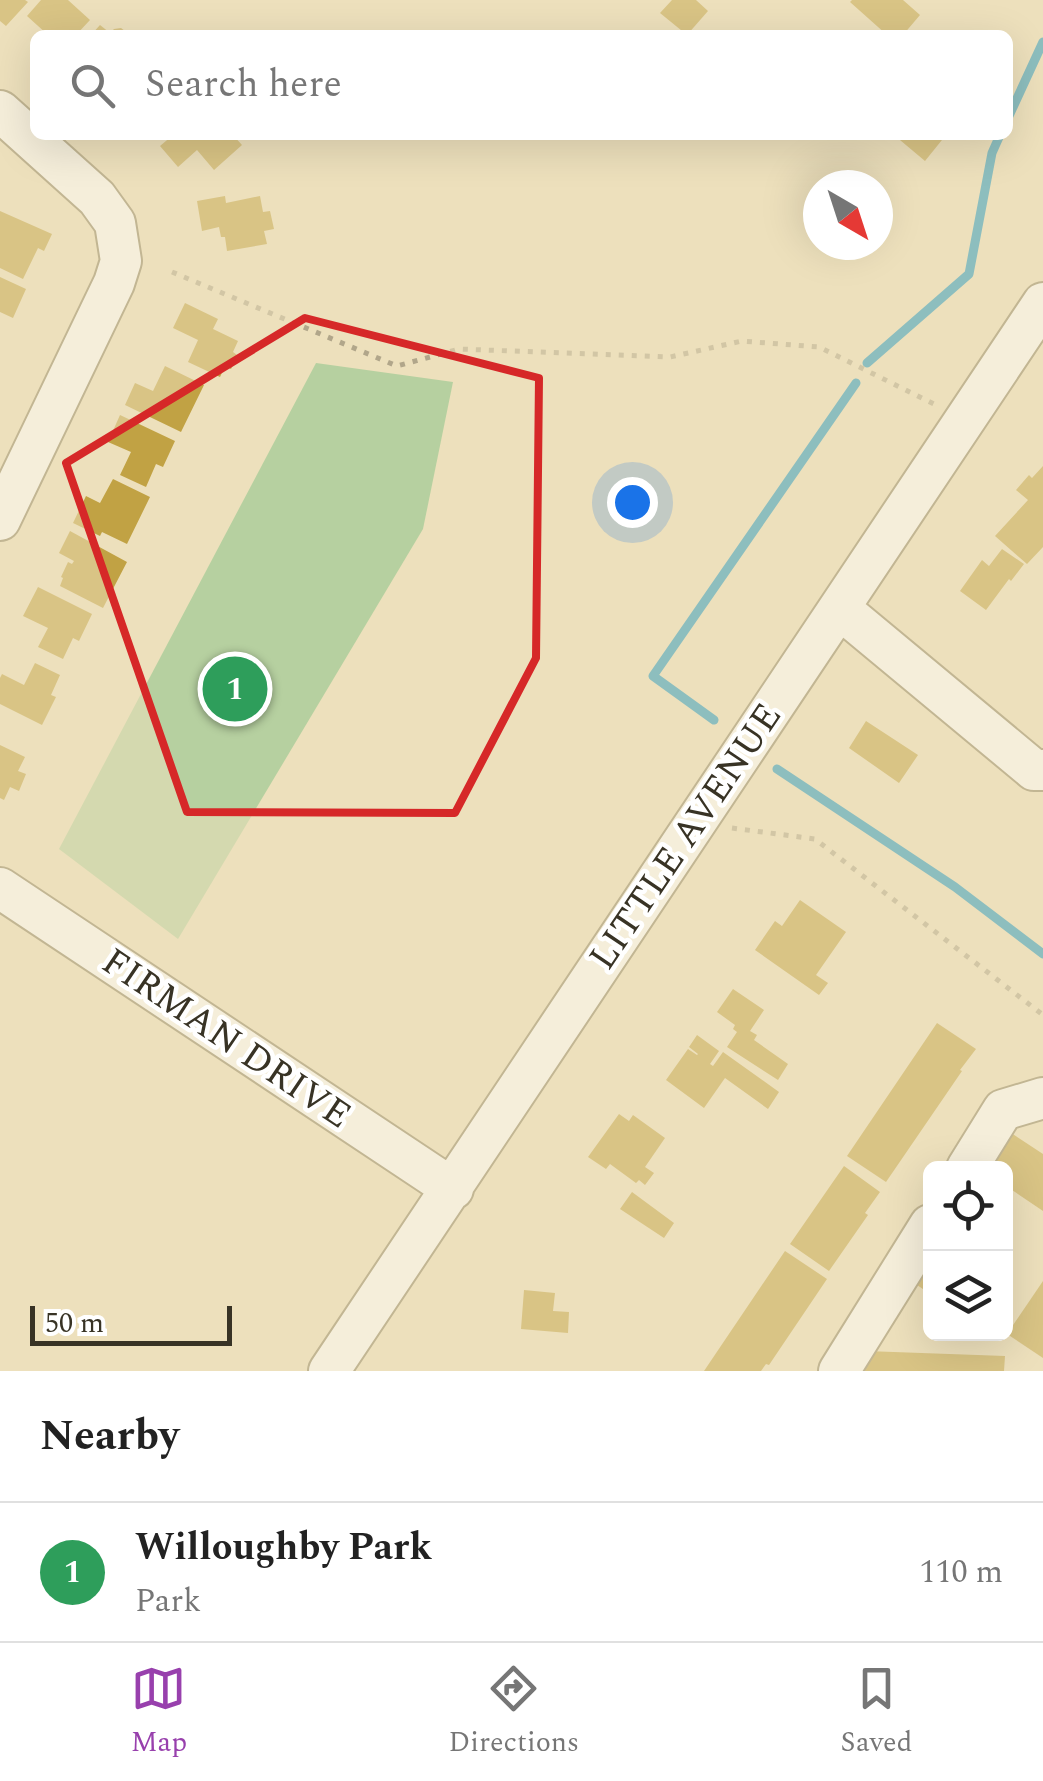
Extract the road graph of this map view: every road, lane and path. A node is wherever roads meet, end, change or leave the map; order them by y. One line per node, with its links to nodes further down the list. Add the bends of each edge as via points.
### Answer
1 (0, 111): 2 (street)
2 (30, 138)
3 (32, 140): 7 (street, via 97,198 115,223 121,261)
4 (172, 272): 6 (path, via 397,366 458,349 670,357 742,341 819,347)
5 (1043, 304): 8 (street, LITTLE AVENUE)
6 (939, 406)
7 (0, 520)
8 (839, 608): 9 (street, via 1034,770); 15 (street, LITTLE AVENUE)
9 (1043, 770)
10 (728, 827): 12 (path, via 815,838)
11 (0, 888): 15 (street, FIRMAN DRIVE)
12 (1043, 1015)
13 (1043, 1098): 14 (street, via 1004,1110)
14 (971, 1161)
15 (452, 1189): 17 (street, LITTLE AVENUE)
16 (923, 1237): 18 (street)
17 (342, 1367)
18 (838, 1371)

